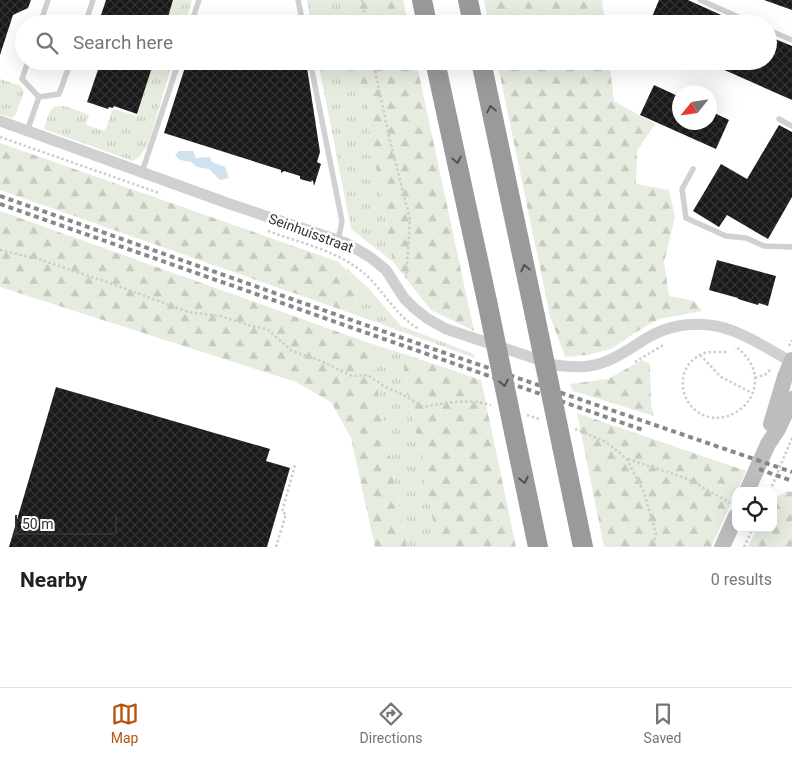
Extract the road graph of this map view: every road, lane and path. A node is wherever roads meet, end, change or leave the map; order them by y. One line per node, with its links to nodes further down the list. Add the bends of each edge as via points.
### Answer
1 (48, 0): 9 (lane)
2 (93, 0): 10 (lane)
3 (199, 0): 11 (lane)
4 (298, 0): 12 (lane)
5 (362, 0): 13 (path)
6 (422, 0): 14 (highway)
7 (468, 0): 15 (highway)
8 (700, 0): 16 (lane)
9 (43, 15)
10 (88, 15)
11 (194, 15)
12 (301, 15)
13 (364, 15)
14 (425, 15)
15 (471, 15)
16 (734, 15)
17 (777, 34): 18 (lane)
18 (792, 40)
19 (25, 70): 26 (lane, via 22,79)
20 (68, 70): 26 (lane, via 59,94)
21 (175, 70): 32 (lane)
22 (312, 70): 33 (lane, via 342,221)
23 (375, 70): 36 (path, via 410,219)
24 (437, 70): 55 (highway, one-way to 55, bridge)
25 (483, 70): 56 (highway, one-way to 25, bridge)
26 (39, 97): 30 (lane)
27 (779, 119): 29 (lane)
28 (0, 121): 30 (street, Seinhuisstraat)
29 (792, 126)
30 (27, 131): 32 (street, Seinhuisstraat)
31 (693, 169): 34 (lane, via 682,189 686,218 726,236 746,238 764,246)
32 (142, 172): 33 (street, Seinhuisstraat)
33 (338, 240): 36 (street, Seinhuisstraat, via 370,257 386,270)
34 (792, 247)
35 (0, 250): 43 (path, via 56,265 188,312 220,316 267,329 292,351 352,376 368,375 424,407 451,402)
36 (404, 298): 39 (street, Seinhuisstraat, via 446,330 555,365 590,366 610,360 648,337 685,325 710,325 736,332)
37 (726, 352): 38 (path)
38 (700, 355): 41 (path, via 721,377); 41 (path, via 688,365 682,385 689,405 698,412 721,418 732,414 744,407)
39 (792, 361): 46 (street)
40 (755, 378): 41 (path)
41 (752, 392)
42 (792, 399): 46 (street)
43 (480, 402)
44 (578, 430): 47 (path, via 606,442)
45 (792, 438): 50 (path)
46 (768, 444): 49 (street)
47 (626, 458): 51 (path, via 688,480); 57 (path, via 644,492 656,534)
48 (295, 465): 54 (path)
49 (749, 487)
50 (772, 487)
51 (732, 504)
52 (732, 525): 58 (street)
53 (751, 532): 59 (path)
54 (276, 547)
55 (538, 547)
56 (583, 547)
57 (653, 547)
58 (722, 547)
59 (744, 547)

